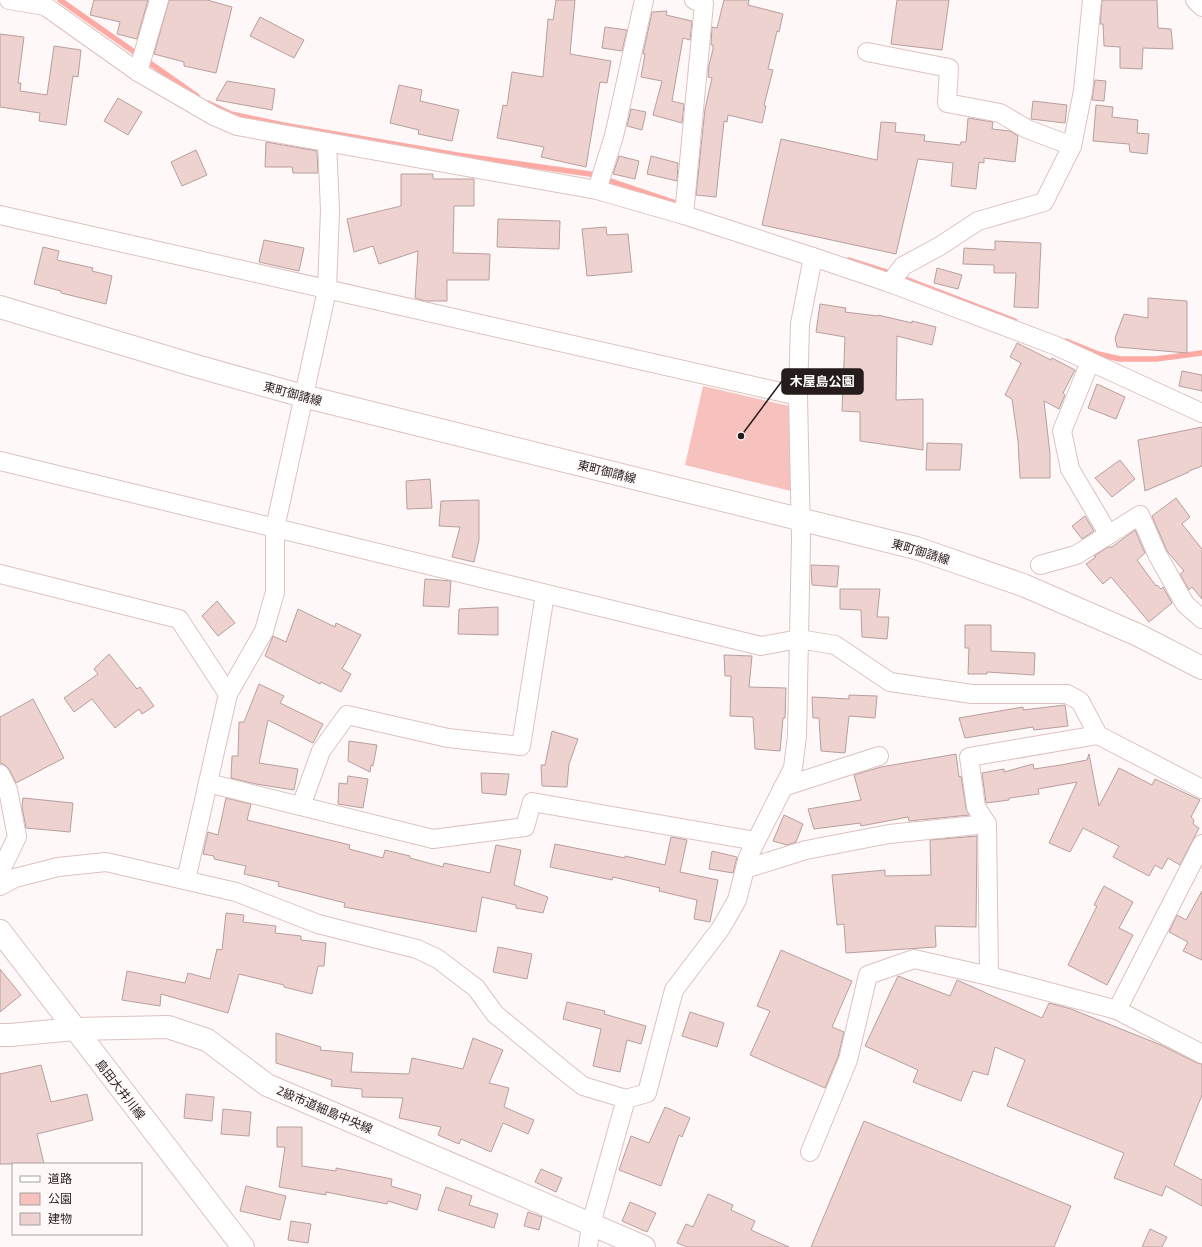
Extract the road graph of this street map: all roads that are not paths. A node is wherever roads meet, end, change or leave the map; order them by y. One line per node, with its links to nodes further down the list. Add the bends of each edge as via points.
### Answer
1 (9, 0): 9 (street, via 46,6)
2 (159, 0): 9 (street)
3 (644, 0): 12 (street, via 614,136)
4 (694, 0): 14 (street, via 704,4)
5 (1092, 0): 11 (street, via 1083,91)
6 (1195, 0): 7 (street)
7 (1202, 7)
8 (867, 52): 11 (street, via 949,68 947,103 1000,113 1027,129)
9 (138, 72): 10 (street, via 214,116 237,126)
10 (327, 142): 12 (street); 17 (street, via 330,210)
11 (1072, 146): 16 (street, via 1044,202 978,220 940,246 903,266)
12 (598, 190): 14 (street)
13 (0, 215): 17 (street)
14 (684, 215): 15 (street)
15 (813, 256): 16 (street); 21 (street, via 800,324)
16 (890, 283): 19 (street, via 1054,344)
17 (327, 290): 20 (street); 21 (street)
18 (0, 307): 20 (street, 東町御請線)
19 (1090, 362): 22 (street); 26 (street, via 1062,431 1070,469)
20 (303, 396): 24 (street, 東町御請線); 25 (street)
21 (798, 396): 24 (street)
22 (1202, 413)
23 (0, 461): 25 (street)
24 (800, 520): 31 (street); 32 (street, 東町御請線, via 916,548 1022,585 1138,635)
25 (275, 528): 29 (street); 33 (street, via 276,592 264,631)
26 (1109, 535): 27 (street, via 1076,555); 30 (street, via 1140,515 1157,554 1186,604)
27 (1040, 565)
28 (0, 574): 33 (street, via 179,619)
29 (545, 594): 31 (street, via 761,646); 40 (street, via 521,746 448,738 347,715 321,751)
30 (1202, 619)
31 (799, 639): 34 (street, via 835,645 890,682 972,694 1067,694 1080,701); 38 (street, via 797,736 792,768)
32 (1202, 668)
33 (228, 694): 37 (street)
34 (1098, 735): 39 (street); 41 (street, via 969,757 976,806)
35 (879, 756): 38 (street)
36 (0, 774): 45 (street, via 8,790 17,837)
37 (208, 783): 40 (street); 46 (street)
38 (783, 787): 42 (street)
39 (1202, 789)
40 (301, 806): 42 (street, via 433,839 525,827 532,802)
41 (987, 824): 44 (street, via 889,834 806,850); 49 (street)
42 (756, 841): 44 (street)
43 (1202, 844): 50 (street)
44 (745, 869): 54 (street, via 737,900 724,923 674,990 647,1093)
45 (0, 872)
46 (186, 880): 47 (street, via 106,862 58,867 15,878); 54 (street, via 231,885 318,924 416,949 438,960 476,988 495,1014 583,1086)
47 (0, 886)
48 (0, 932): 51 (street, 島田大井川線)
49 (989, 976): 50 (street); 55 (street, via 914,959 868,975 848,1060)
50 (1116, 1010): 53 (street)
51 (75, 1029): 52 (street, 2級市道細島中央線); 56 (street, 2級市道細島中央線, via 168,1027 207,1040 267,1085); 57 (street, 島田大井川線)
52 (0, 1035)
53 (1202, 1054)
54 (626, 1099): 56 (street)
55 (810, 1152)
56 (592, 1224): 58 (street); 59 (street, 2級市道細島中央線)
57 (243, 1247)
58 (588, 1247)
59 (644, 1247)

